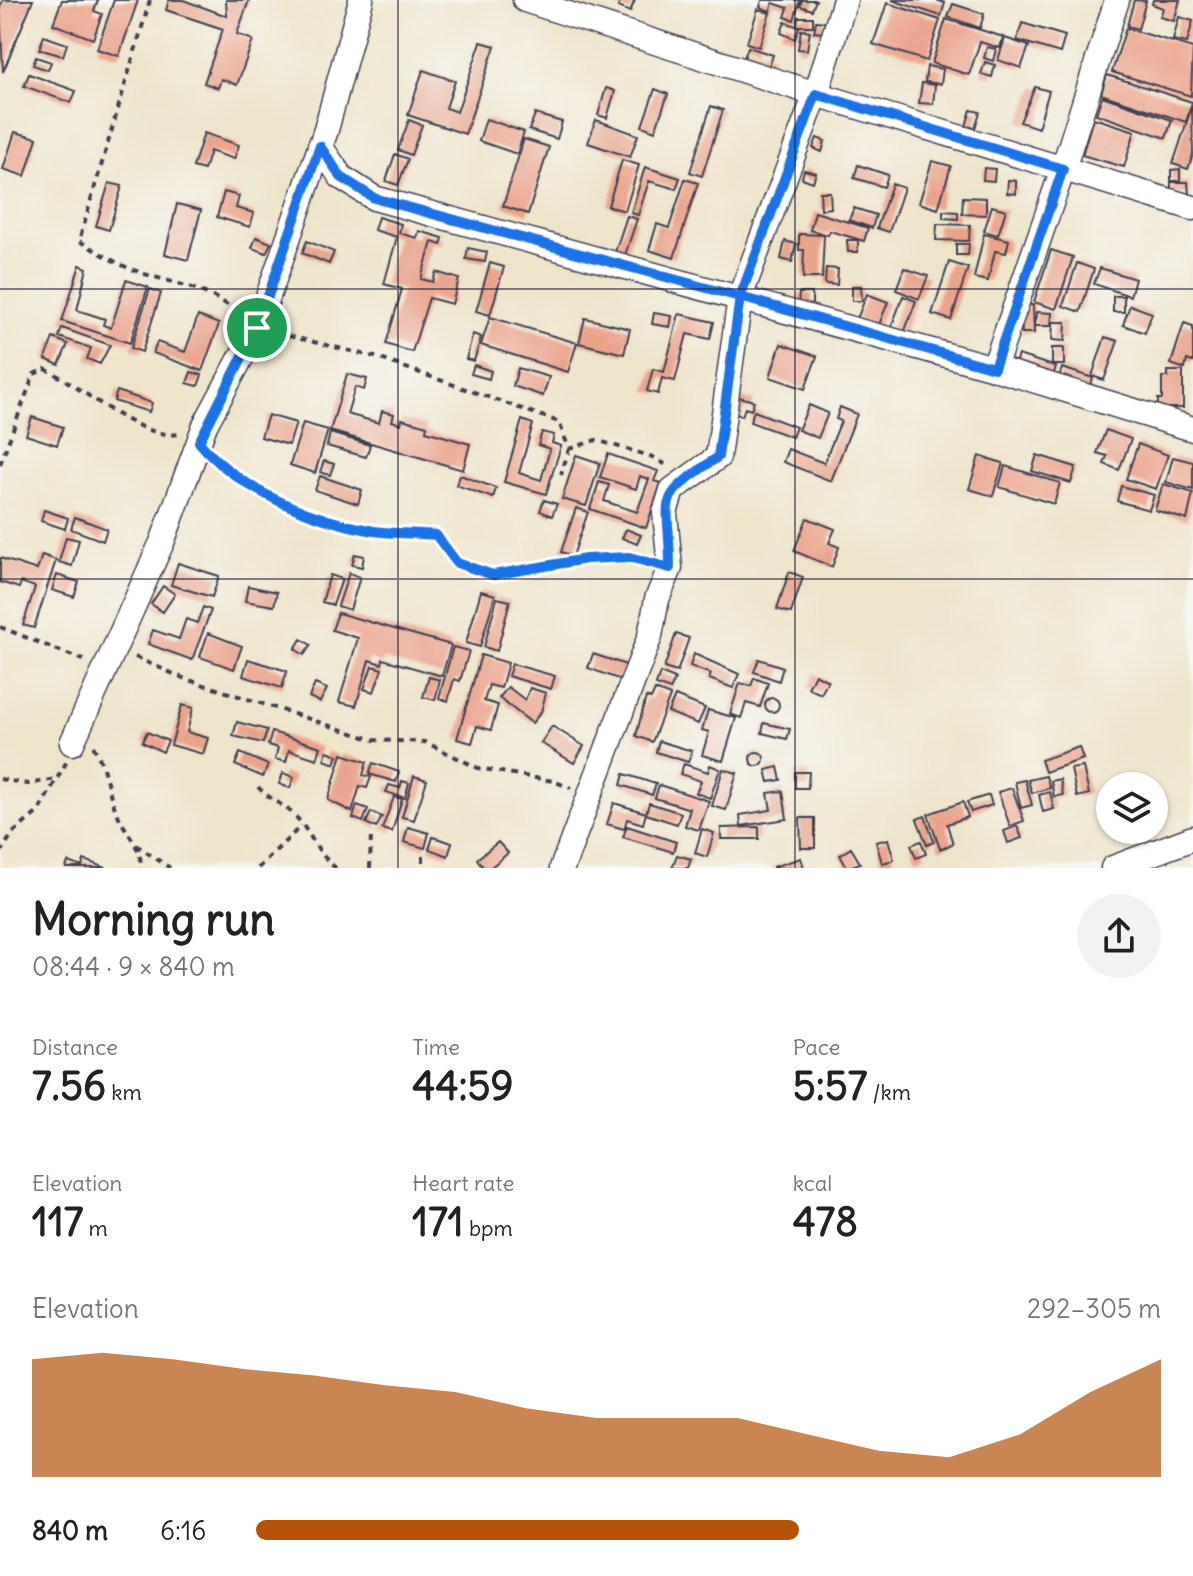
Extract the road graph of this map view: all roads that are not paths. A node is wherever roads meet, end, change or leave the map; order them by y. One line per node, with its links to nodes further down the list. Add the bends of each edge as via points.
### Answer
1 (361, 0): 6 (street)
2 (525, 0): 5 (street)
3 (845, 0): 5 (street)
4 (1117, 0): 7 (street)
5 (816, 94): 7 (street); 9 (street)
6 (320, 146): 9 (street, via 341,177 374,198); 12 (street, via 257,328 202,434 163,540)
7 (1063, 169): 8 (street); 10 (street)
8 (1193, 208)
9 (740, 297): 10 (street); 14 (street, via 718,457 672,490 665,513 670,568 650,636)
10 (994, 368): 11 (street)
11 (1193, 429)
12 (76, 735)
13 (1193, 838): 15 (street)
14 (562, 868)
15 (1113, 868)

